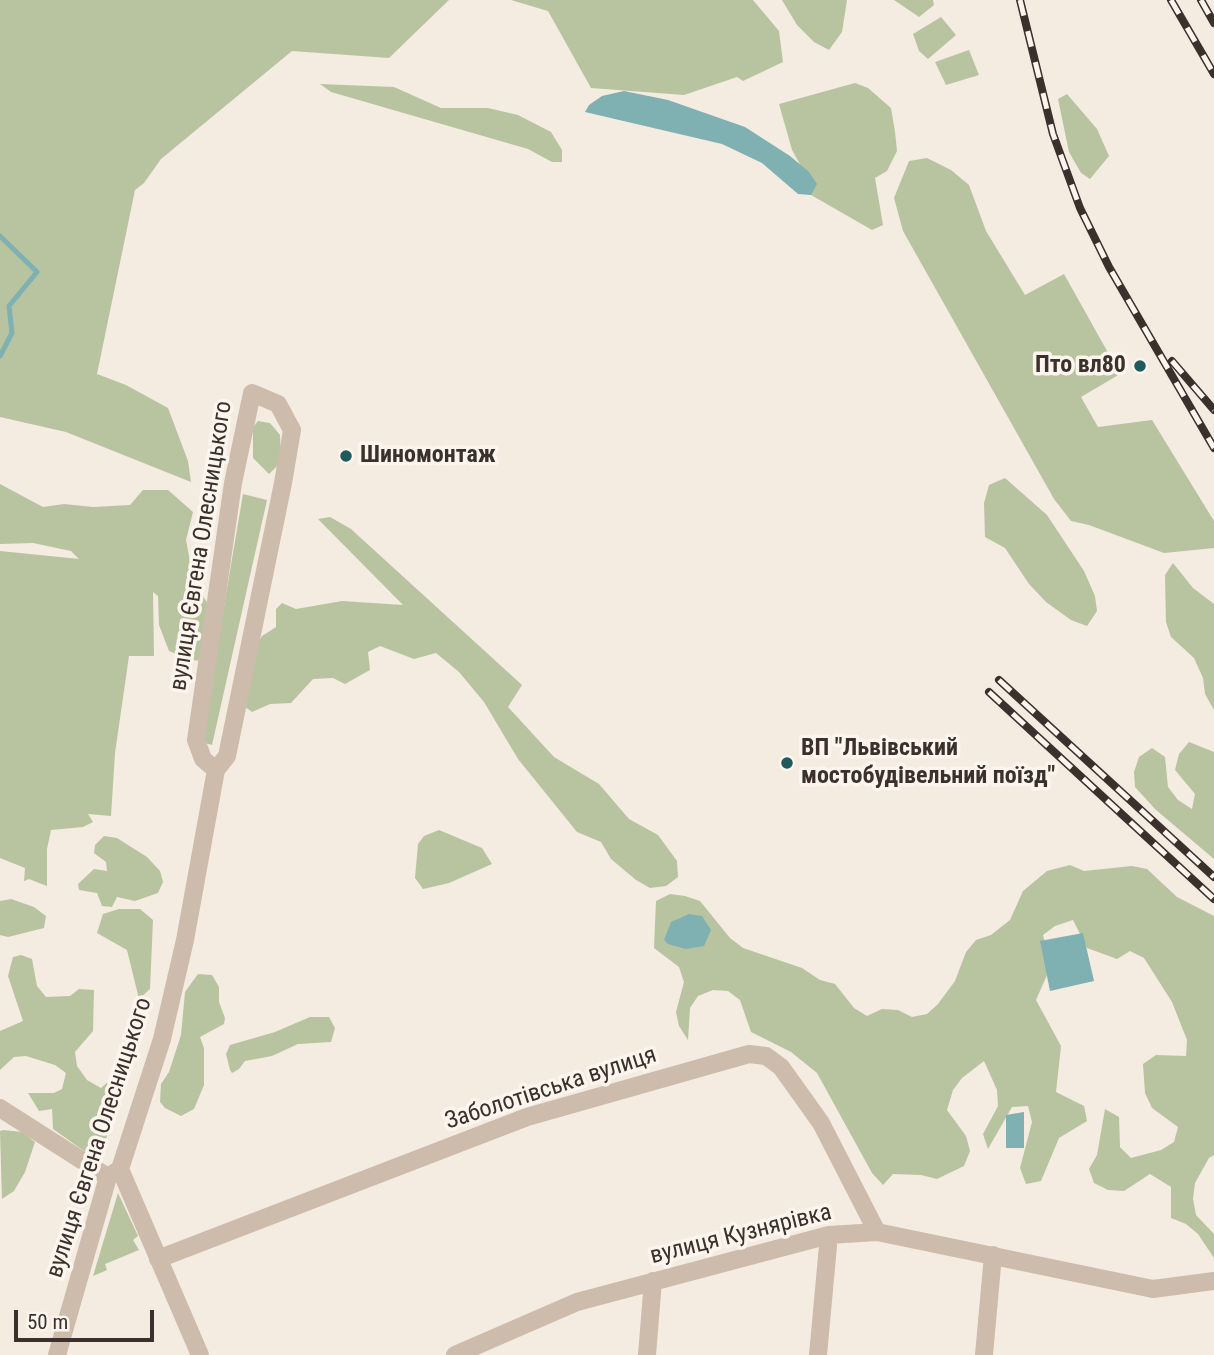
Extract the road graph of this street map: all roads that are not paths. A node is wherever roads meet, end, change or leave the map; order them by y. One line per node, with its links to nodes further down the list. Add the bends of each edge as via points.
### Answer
1 (216, 769): 1 (street, вулиця Євгена Олесницького, via 227,756 292,430 278,404 252,393 233,483 196,740 203,759); 3 (street, вулиця Євгена Олесницького, via 162,1039)
2 (0, 1108): 3 (street)
3 (114, 1173): 7 (street); 11 (street, вулиця Євгена Олесницького)
4 (877, 1232): 5 (street, вулиця Кузнярівка); 6 (street, вулиця Кузнярівка); 7 (street, Заболотівська вулиця, via 821,1123 782,1067 766,1056 748,1054 527,1117)
5 (829, 1235): 8 (street, вулиця Кузнярівка); 15 (street)
6 (993, 1255): 9 (street, вулиця Кузнярівка, via 1153,1289); 16 (street)
7 (158, 1259): 12 (street)
8 (653, 1281): 10 (street, вулиця Кузнярівка, via 577,1303); 14 (street)
9 (1214, 1281)
10 (482, 1349): 13 (street, вулиця Кузнярівка)
11 (57, 1355)
12 (200, 1355)
13 (455, 1355)
14 (647, 1355)
15 (818, 1355)
16 (984, 1355)

